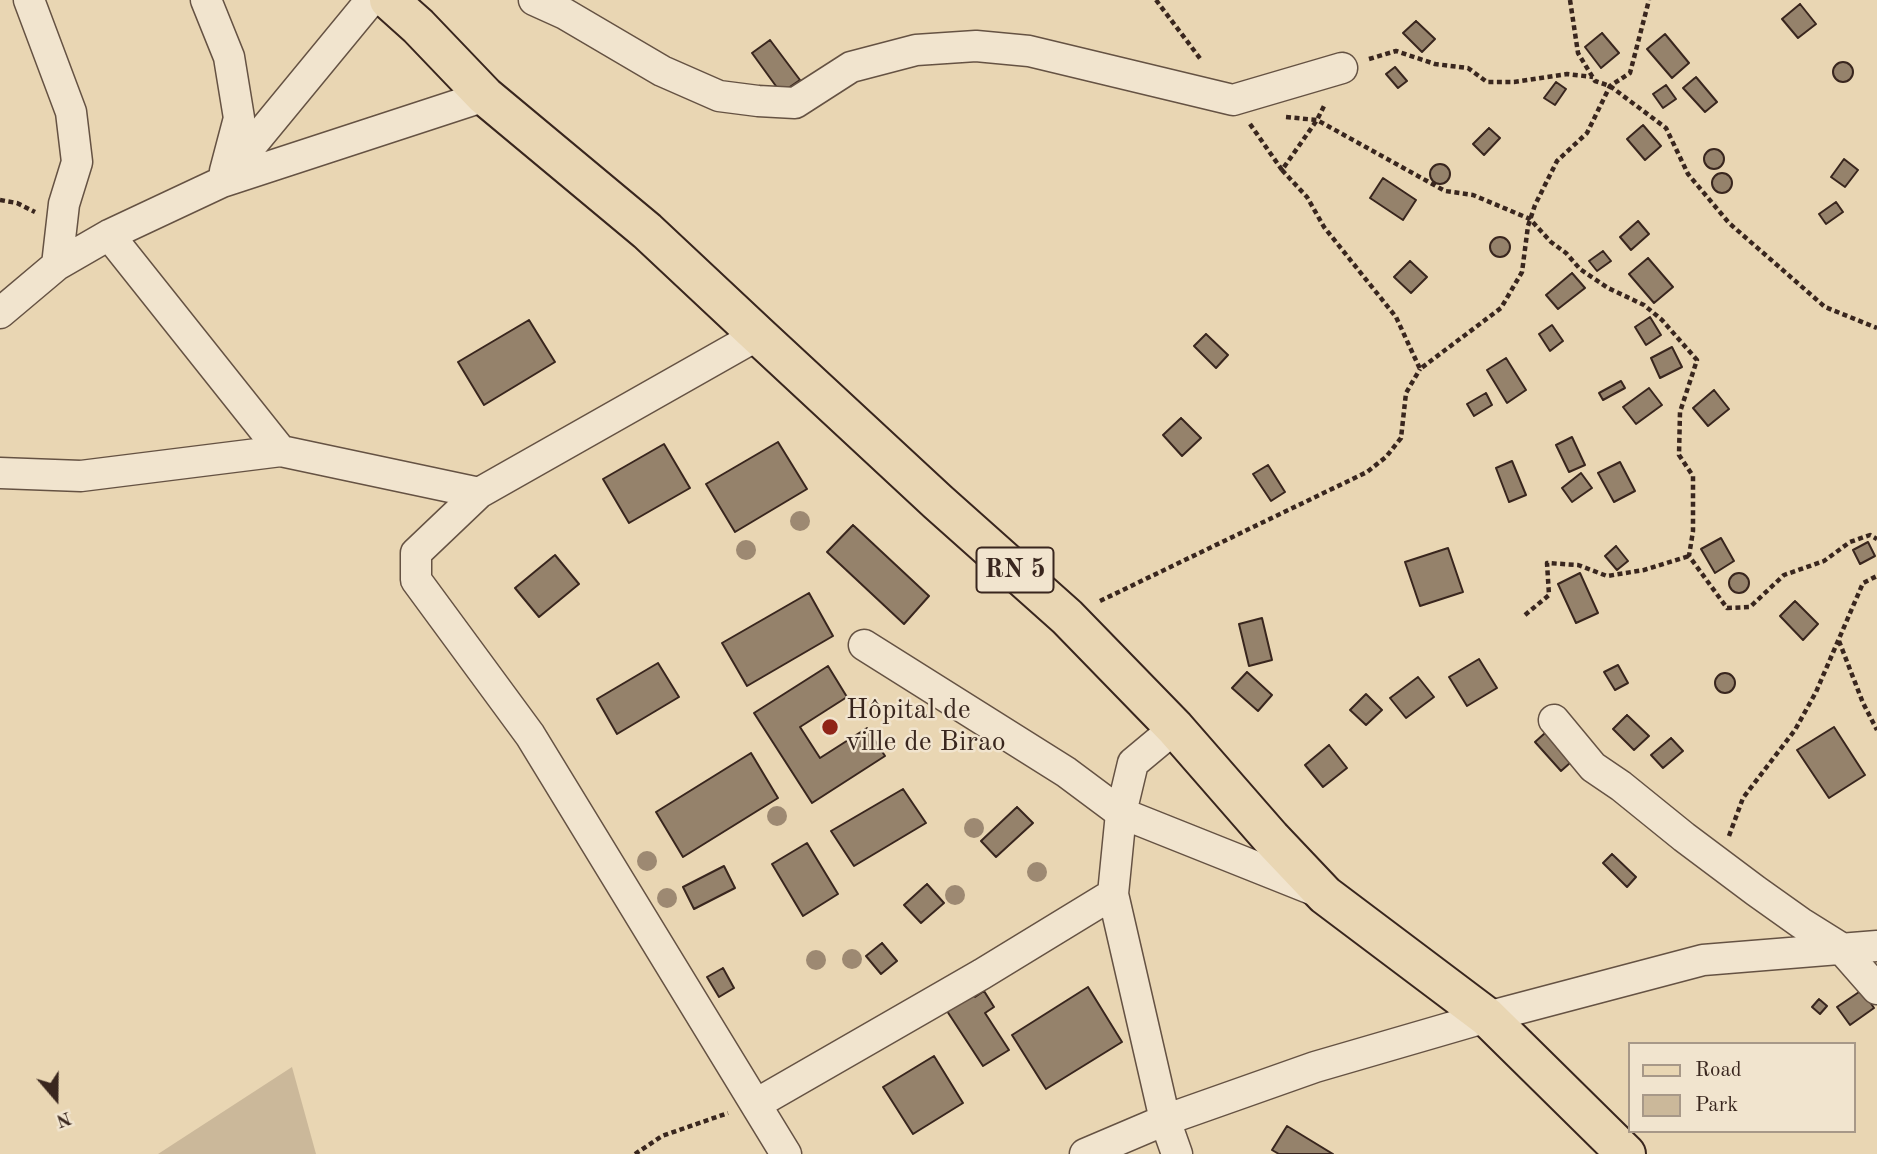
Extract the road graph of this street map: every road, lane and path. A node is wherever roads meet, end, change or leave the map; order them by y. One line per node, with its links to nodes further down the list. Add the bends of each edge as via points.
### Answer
1 (29, 0): 20 (street, via 71,112 77,162 64,204)
2 (205, 0): 17 (street, via 229,57 239,118)
3 (370, 0): 17 (street)
4 (389, 0): 12 (main road, RN 5)
5 (534, 0): 13 (street, via 662,71 719,96 795,103 850,67 916,50 976,46 1029,51)
6 (1156, 0): 13 (path)
7 (1570, 0): 10 (path, via 1578,53)
8 (1649, 0): 11 (path, via 1630,74)
9 (1342, 68): 10 (path, via 1396,51 1435,64 1468,68 1487,82 1567,74); 13 (street); 15 (path)
10 (1593, 77): 11 (path)
11 (1610, 86): 18 (path, via 1587,132 1557,161); 22 (path, via 1666,128 1688,174 1729,223 1825,307)
12 (485, 96): 17 (street); 23 (main road, RN 5, via 647,231)
13 (1233, 100): 16 (path)
14 (1280, 117): 15 (path)
15 (1317, 120): 16 (path); 18 (path, via 1445,191 1473,195)
16 (1282, 170): 24 (path, via 1396,317)
17 (222, 182): 19 (street)
18 (1530, 219): 24 (path, via 1522,272 1501,308); 29 (path, via 1580,269 1662,320 1697,360 1680,412 1679,455 1693,476)
19 (109, 235): 20 (street); 25 (street)
20 (57, 265): 21 (street)
21 (0, 313)
22 (1877, 328)
23 (758, 335): 27 (street); 32 (main road, RN 5)
24 (1419, 369): 32 (path, via 1406,393 1401,438 1367,472)
25 (281, 452): 26 (street, via 81,476); 27 (street)
26 (0, 473)
27 (479, 493): 46 (street, via 416,553 416,580 530,735)
28 (1877, 539): 29 (path, via 1870,535 1850,542 1825,561 1784,575 1750,607 1727,608)
29 (1689, 556): 31 (path, via 1607,576 1578,565 1547,563 1549,595)
30 (1877, 576): 33 (path, via 1863,583)
31 (1525, 615)
32 (1068, 617): 36 (main road, RN 5)
33 (1838, 640): 37 (path); 39 (path, via 1795,730 1743,799)
34 (864, 645): 38 (street, via 1066,772)
35 (1554, 720): 39 (street, via 1593,767)
36 (1175, 728): 38 (street, via 1133,763); 41 (main road, RN 5)
37 (1877, 730)
38 (1121, 813): 40 (street); 41 (street)
39 (1719, 863): 43 (street)
40 (1113, 894): 46 (street); 47 (street)
41 (1325, 895): 45 (main road, RN 5)
42 (1877, 946): 43 (street)
43 (1841, 948): 44 (street); 45 (street, via 1703,960)
44 (1877, 989)
45 (1487, 1017): 47 (street, via 1315,1067); 52 (main road, RN 5)
46 (755, 1104): 48 (path, via 662,1136); 49 (street)
47 (1165, 1120): 50 (street); 51 (street)
48 (635, 1154)
49 (786, 1154)
50 (1086, 1154)
51 (1177, 1154)
52 (1626, 1154)

